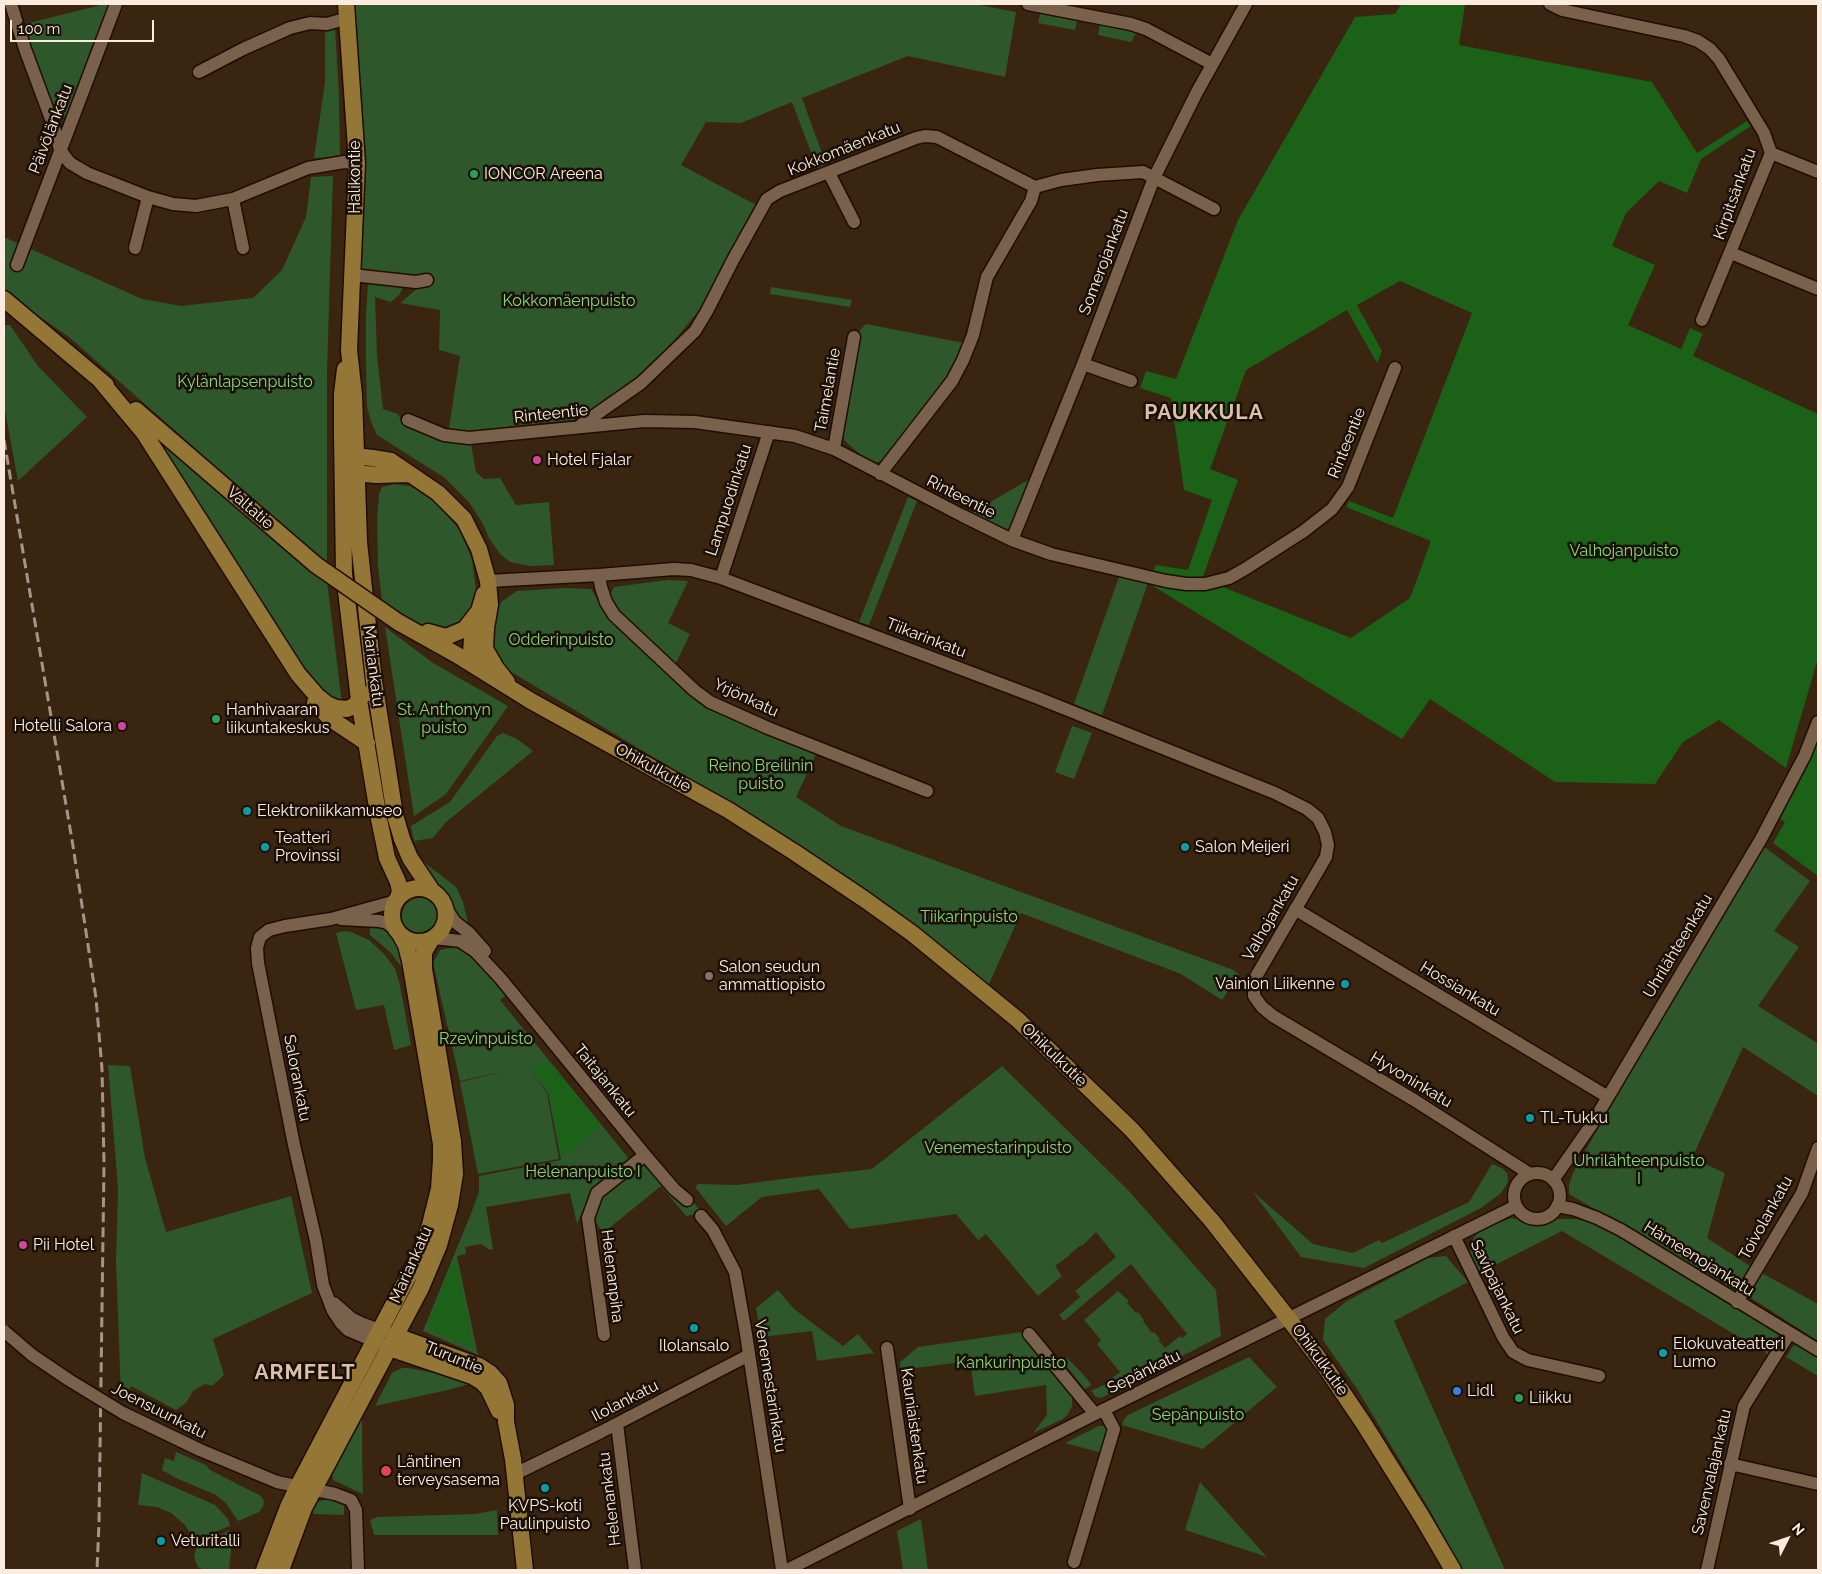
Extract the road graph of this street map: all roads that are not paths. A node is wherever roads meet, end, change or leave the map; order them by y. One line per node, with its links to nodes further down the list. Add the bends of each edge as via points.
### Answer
1 (11, 4): 9 (street)
2 (116, 4): 9 (street, Päivölänkatu)
3 (1028, 4): 7 (street, via 1131,24)
4 (1246, 4): 7 (street, Somerojankatu)
5 (1550, 4): 10 (street, Kirpitsänkatu, via 1562,10 1684,36 1710,49 1720,59 1764,133)
6 (347, 11): 8 (street, via 327,24 310,23 290,28); 11 (main road, Halikontie)
7 (1212, 64): 14 (street, Somerojankatu)
8 (199, 72)
9 (60, 150): 16 (street, via 70,163 84,171); 23 (street, Päivölänkatu)
10 (1771, 153): 12 (street); 22 (street, Kirpitsänkatu)
11 (357, 163): 17 (street, via 308,168); 24 (main road, Halikontie)
12 (1818, 172)
13 (830, 173): 15 (street, Kokkomäenkatu, via 925,136 935,136); 19 (street); 36 (street, Kokkomäenkatu, via 766,199 695,330 642,383)
14 (1154, 178): 15 (street, via 1143,172 1097,175); 18 (street); 31 (street, Somerojankatu)
15 (1035, 187): 44 (street, via 987,276 972,335 952,381)
16 (148, 197): 17 (street, via 196,206); 20 (street)
17 (233, 199): 21 (street)
18 (1214, 209)
19 (854, 222)
20 (135, 248)
21 (243, 248)
22 (1731, 253): 26 (street); 28 (street, Kirpitsänkatu)
23 (17, 265)
24 (352, 274): 25 (street, via 416,282); 30 (main road, Halikontie)
25 (427, 280)
26 (1818, 289)
27 (4, 299): 33 (main road, Valtatie)
28 (1702, 320)
29 (854, 338): 39 (street, Taimelantie)
30 (349, 350): 38 (main road, Halikontie); 40 (main road, Halikontie, via 342,394)
31 (1083, 364): 34 (street); 47 (street, Somerojankatu)
32 (1395, 368): 47 (street, Rinteentie, via 1348,486 1335,505 1304,531 1229,578 1205,584 1166,581 1066,558)
33 (99, 379): 52 (main road, Valtatie, bridge, via 316,565); 54 (main road, via 144,433)
34 (1131, 381)
35 (408, 420): 36 (street, Rinteentie, via 444,435 469,438)
36 (579, 427): 37 (street, Rinteentie, via 644,421 695,422)
37 (769, 432): 39 (street, Rinteentie, via 795,436); 49 (street, Lampuodinkatu)
38 (356, 433): 40 (main road, Mariankatu); 41 (main road)
39 (834, 449): 44 (street, Rinteentie)
40 (349, 456): 41 (main road); 42 (main road, Mariankatu)
41 (373, 458): 43 (main road, via 390,461)
42 (350, 473): 45 (main road); 46 (main road, Mariankatu); 57 (main road, Mariankatu, via 344,574)
43 (410, 474): 45 (main road); 50 (main road, via 438,493 464,519 479,549)
44 (880, 474): 47 (street, Rinteentie)
45 (376, 475): 46 (main road)
46 (358, 496): 55 (main road, Mariankatu, via 359,542)
47 (1012, 540)
48 (599, 575): 49 (street, Tiikarinkatu, via 674,569); 50 (street, Tiikarinkatu); 60 (street, Yrjönkatu, via 606,602 614,615 710,702)
49 (720, 578): 61 (street, Tiikarinkatu, via 1038,698 1275,793 1307,809 1318,818)
50 (488, 581): 51 (main road); 56 (main road, via 490,605 485,649)
51 (479, 612): 52 (main road, via 465,629 446,637); 53 (main road, via 471,653)
52 (402, 624): 53 (main road, Valtatie)
53 (480, 670): 56 (main road, Valtatie)
54 (298, 674): 57 (main road, via 317,696 336,708 347,709); 59 (main road, via 303,687 321,711)
55 (374, 681): 57 (main road); 62 (main road, Mariankatu, via 395,815 410,858)
56 (514, 691): 82 (main road, Ohikulkutie, via 728,810 913,934 1018,1020 1132,1130 1212,1221)
57 (360, 700): 59 (main road, Mariankatu)
58 (1818, 722): 71 (street, Uhrilähteenkatu, via 1805,755 1761,839)
59 (367, 743): 63 (main road, Mariankatu, via 384,848 400,887)
60 (927, 791)
61 (1325, 832): 65 (street, Valhojankatu, via 1326,858)
62 (432, 891): 63 (main road, via 413,889); 64 (main road)
63 (397, 900): 66 (street, Salorankatu); 67 (main road, via 392,916)
64 (444, 905): 68 (main road, via 445,923); 69 (street, Taitajankatu, via 455,922 484,949)
65 (1295, 909): 70 (street, Valhojankatu, via 1254,980 1254,996); 71 (street, Hossiankatu)
66 (331, 918): 67 (street, Salorankatu, via 380,921); 86 (street, Salorankatu, via 269,930 260,937 258,963 323,1285 328,1298)
67 (398, 933): 68 (main road, via 415,942); 86 (main road, Mariankatu, via 406,945 410,961 440,1144 440,1174 425,1241)
68 (432, 939): 69 (street, Taitajankatu, via 463,942); 88 (main road, Mariankatu, via 424,952 424,969 453,1140 455,1174 439,1245)
69 (501, 979): 73 (street, Taitajankatu)
70 (1273, 1016): 74 (street, Hyvoninkatu)
71 (1608, 1097): 75 (street, Uhrilähteenkatu)
72 (1818, 1148): 81 (street, Toivolankatu, via 1802,1193)
73 (645, 1155): 76 (street, Taitajankatu); 87 (street, Helenanpiha, via 597,1193 588,1218)
74 (1530, 1174): 75 (street, via 1542,1174); 77 (street, via 1514,1190)
75 (1553, 1180): 78 (street, via 1559,1192)
76 (687, 1200)
77 (1516, 1206): 78 (street, via 1520,1212 1533,1218 1547,1216); 80 (street, Sepänkatu)
78 (1557, 1206): 81 (street, Hämeenojankatu, via 1573,1209 1621,1230)
79 (701, 1216): 91 (street, Venemestarinkatu, via 713,1230 735,1272)
80 (1454, 1236): 82 (street, Sepänkatu); 92 (street, Savipajankatu, via 1513,1352 1528,1360)
81 (1737, 1302): 85 (street, Hämeenojankatu)
82 (1288, 1318): 93 (street, Sepänkatu); 109 (main road, Ohikulkutie, via 1364,1424)
83 (4, 1331): 98 (street, Joensuunkatu, bridge, via 32,1355 123,1413 200,1450 278,1482)
84 (1029, 1334): 93 (street)
85 (1790, 1334): 90 (street, Hämeenojankatu); 95 (street, Savenvalajankatu, via 1744,1406)
86 (377, 1336): 88 (street, Salorankatu); 98 (main road, Mariankatu)
87 (604, 1336)
88 (393, 1342): 96 (main road, Turuntie, via 479,1366 490,1373 499,1383 506,1405); 99 (main road, Mariankatu)
89 (887, 1348): 100 (street, Kauniaistenkatu)
90 (1818, 1350)
91 (749, 1355): 94 (street, Ilolankatu); 107 (street, Venemestarinkatu)
92 (1599, 1376)
93 (1100, 1412): 100 (street, Sepänkatu); 101 (street, via 1114,1429)
94 (617, 1424): 96 (street, Ilolankatu); 106 (street, Helenankatu)
95 (1730, 1464): 97 (street); 110 (street, Savenvalajankatu)
96 (515, 1474): 105 (main road, Turuntie)
97 (1818, 1484)
98 (298, 1486): 99 (street, Joensuunkatu); 102 (main road, Mariankatu)
99 (315, 1489): 103 (main road, Mariankatu, via 304,1508); 104 (street, Joensuunkatu, via 350,1500 356,1510)
100 (910, 1509): 108 (street, Sepänkatu)
101 (1074, 1562)
102 (264, 1570)
103 (281, 1570)
104 (358, 1570)
105 (525, 1570)
106 (635, 1570)
107 (782, 1570)
108 (787, 1570)
109 (1453, 1570)
110 (1707, 1570)

